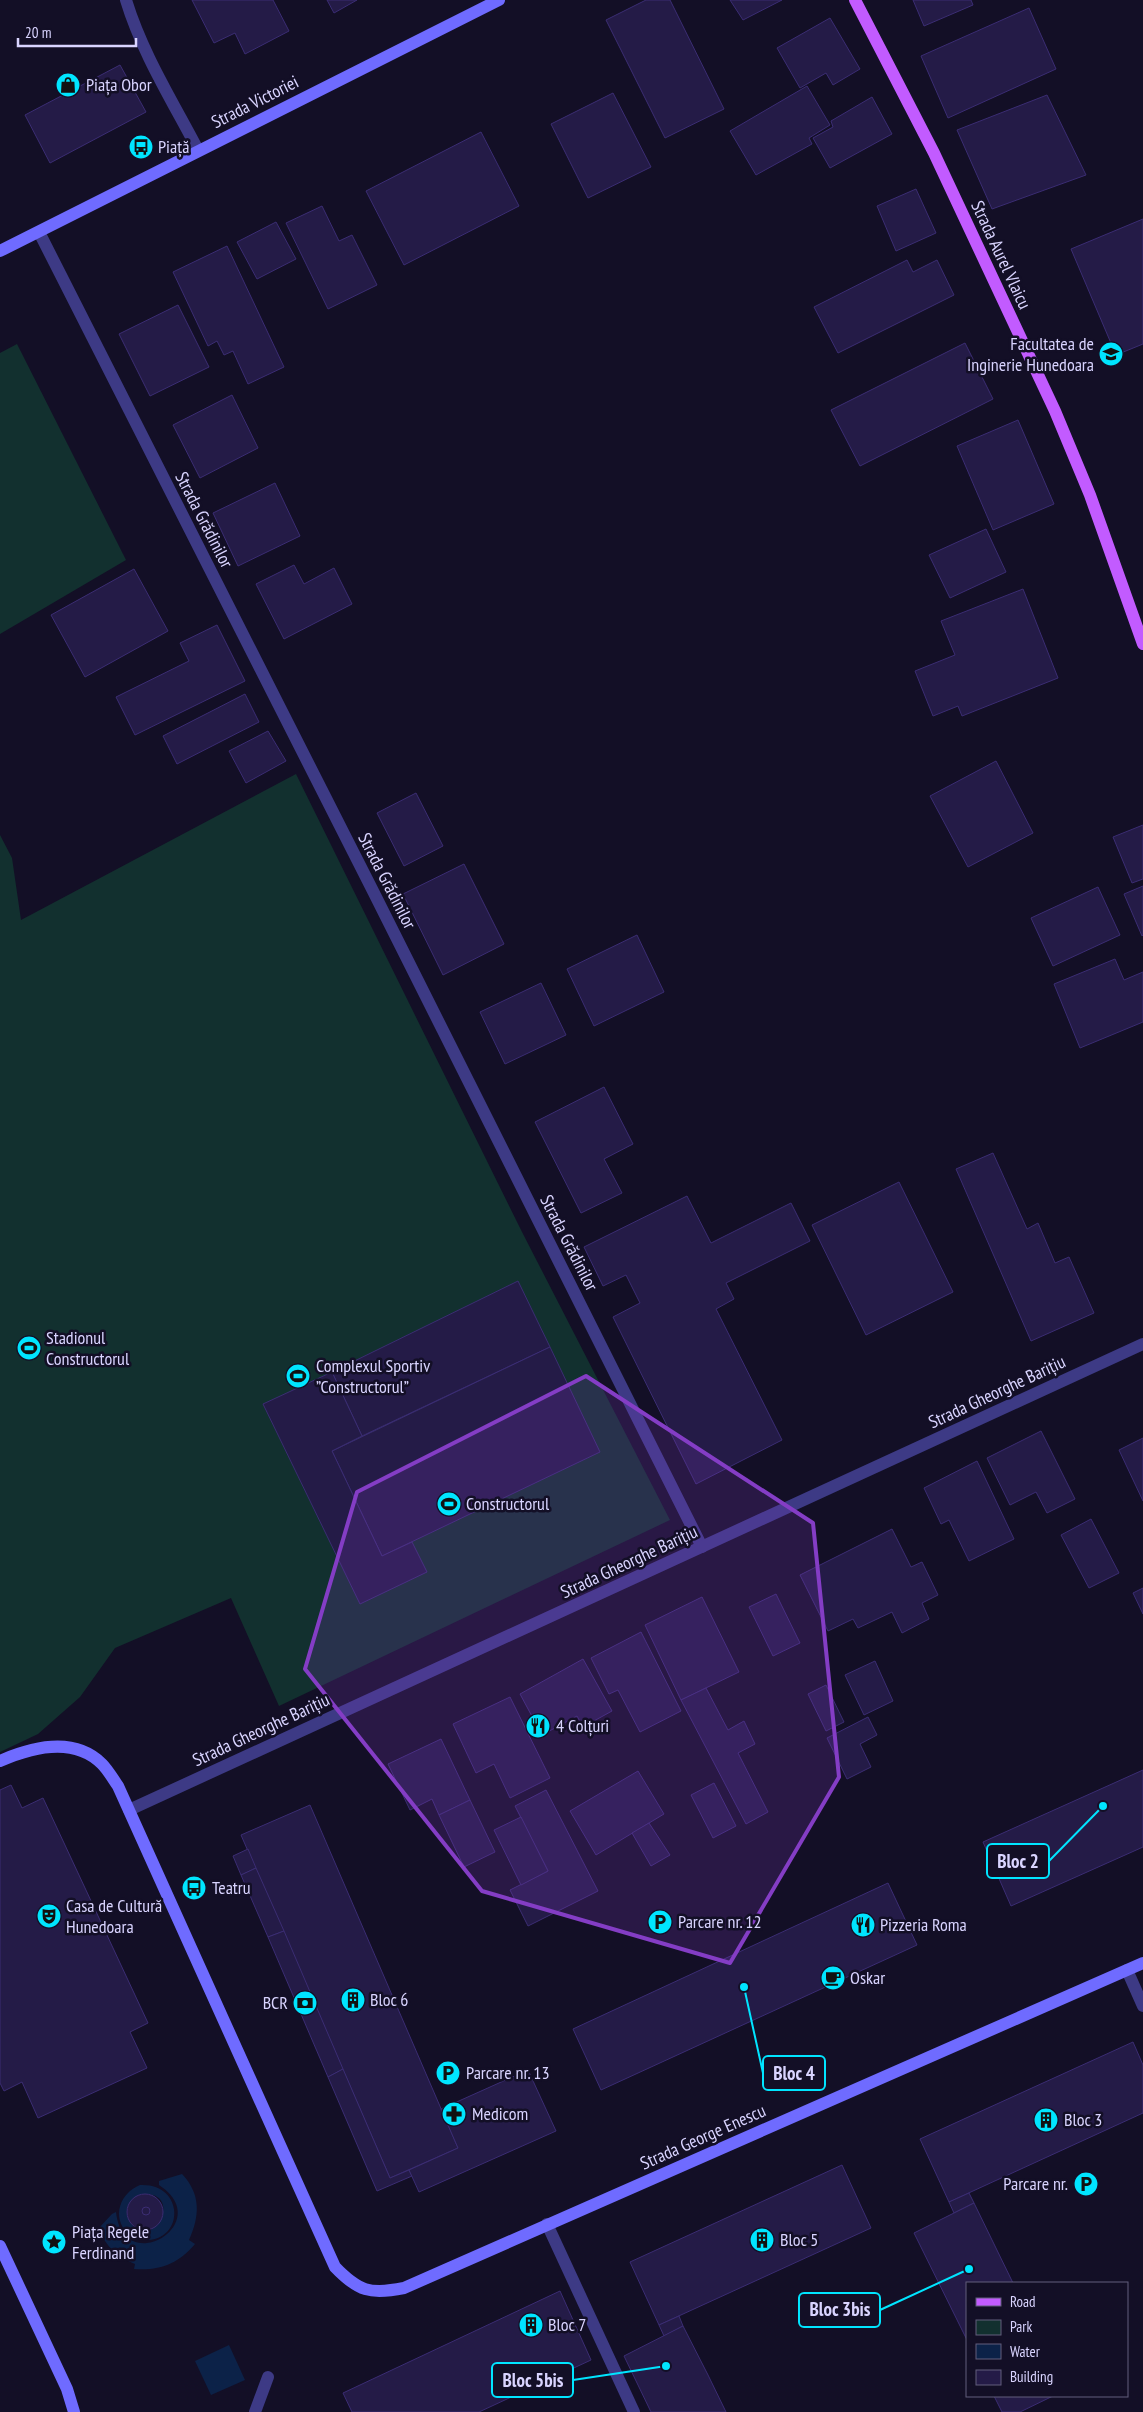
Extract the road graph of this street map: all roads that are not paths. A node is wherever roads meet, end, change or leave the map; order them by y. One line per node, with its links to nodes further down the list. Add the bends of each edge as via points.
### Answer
1 (126, 0): 4 (street, via 154,67)
2 (499, 0): 4 (street, Strada Victoriei)
3 (855, 0): 7 (main road, Strada Aurel Vlaicu, via 934,153 1059,419)
4 (198, 150): 5 (street, Strada Victoriei)
5 (39, 232): 6 (street, Strada Victoriei); 9 (street, Strada Grădinilor)
6 (0, 251)
7 (1143, 644)
8 (1143, 1344): 9 (street, Strada Gheorghe Barițiu)
9 (702, 1548): 11 (street, Strada Gheorghe Barițiu)
10 (0, 1761): 11 (street, via 20,1752 51,1745 82,1751 102,1764)
11 (130, 1810): 15 (street, Strada George Enescu, via 335,2266 360,2289 381,2293 404,2288)
12 (1143, 1963): 13 (street, Strada George Enescu)
13 (1127, 1970): 14 (street); 15 (street, Strada George Enescu)
14 (1143, 2006)
15 (547, 2224): 20 (street)
16 (0, 2246): 18 (street, via 67,2389)
17 (268, 2377): 19 (street)
18 (74, 2412)
19 (255, 2412)
20 (634, 2412)

